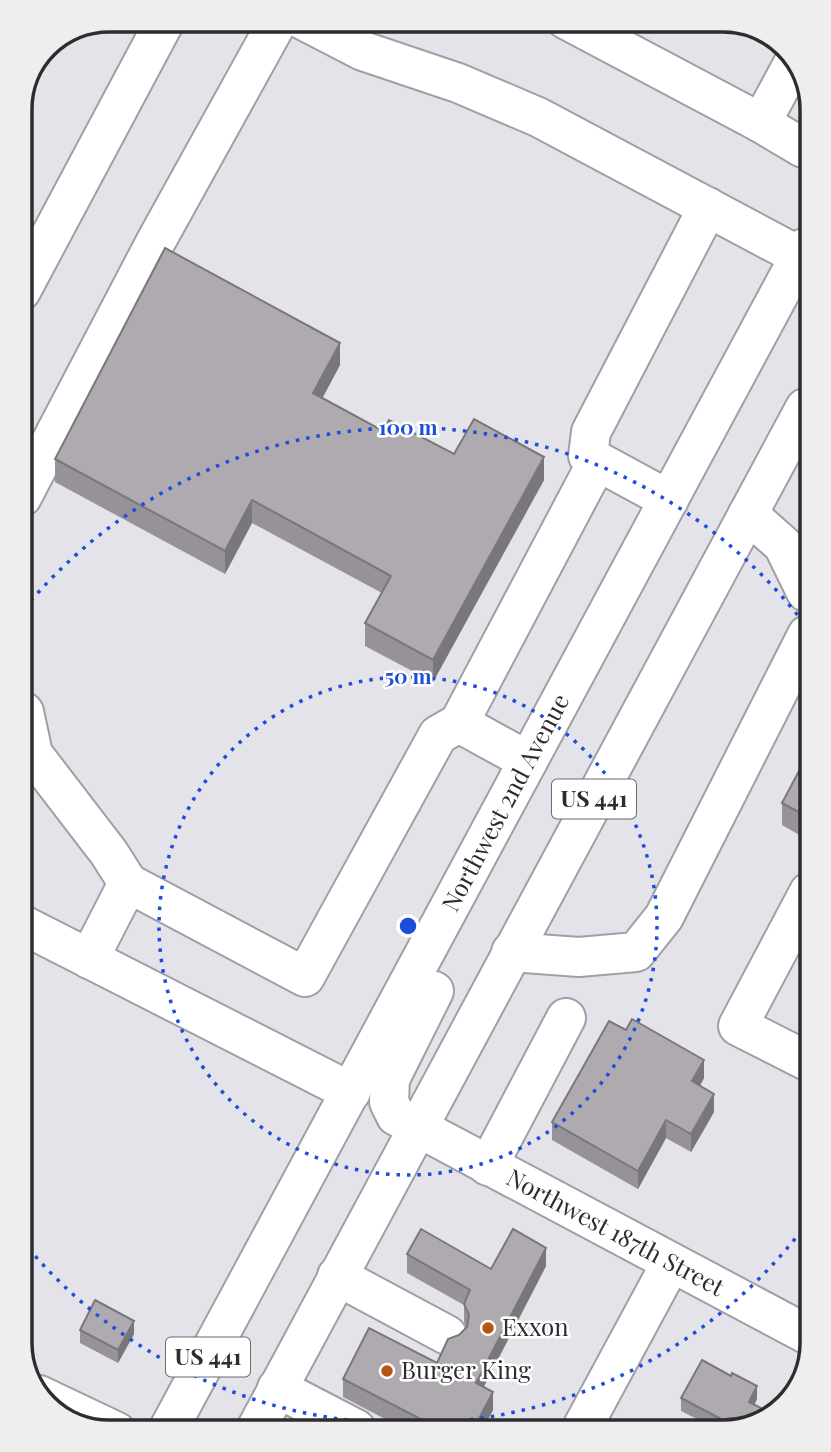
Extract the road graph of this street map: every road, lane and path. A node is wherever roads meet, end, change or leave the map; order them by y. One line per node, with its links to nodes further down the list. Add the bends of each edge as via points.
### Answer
1 (159, 32): 11 (main road)
2 (272, 32): 14 (main road)
3 (326, 32): 8 (main road, via 363,51 458,83 538,117)
4 (590, 32): 6 (main road)
5 (790, 70): 6 (main road)
6 (761, 123): 7 (main road)
7 (800, 146)
8 (708, 208): 9 (main road); 13 (main road, via 591,432 588,456)
9 (800, 251)
10 (800, 256): 15 (main road, Northwest 2nd Avenue / US 441)
11 (32, 270)
12 (800, 417): 16 (main road, US 441)
13 (597, 461): 15 (main road); 19 (main road)
14 (32, 478)
15 (669, 500): 21 (main road, Northwest 2nd Avenue / US 441)
16 (748, 514): 17 (main road, via 783,545); 25 (main road, US 441)
17 (800, 580)
18 (800, 649): 25 (main road, via 664,917 636,952 579,957)
19 (459, 723): 21 (main road); 22 (main road, via 438,735 305,978)
20 (32, 749): 22 (main road)
21 (528, 761): 26 (main road, Northwest 2nd Avenue / US 441)
22 (128, 883): 27 (main road)
23 (800, 907): 29 (main road, via 738,1026)
24 (32, 930): 27 (main road)
25 (511, 952): 31 (main road, US 441)
26 (424, 955): 30 (main road, Northwest 2nd Avenue / US 441); 31 (main road, Northwest 187th Street, via 435,969 434,990 390,1079 389,1102 396,1116)
27 (89, 958): 30 (main road)
28 (566, 1018): 32 (main road)
29 (800, 1057)
30 (351, 1092): 38 (main road, Northwest 2nd Avenue / US 441)
31 (419, 1128): 32 (main road, Northwest 187th Street); 34 (main road, US 441)
32 (488, 1166): 33 (main road, Northwest 187th Street)
33 (671, 1262): 35 (main road, Northwest 187th Street); 41 (main road)
34 (337, 1276): 36 (main road); 37 (main road, US 441)
35 (800, 1331)
36 (447, 1335)
37 (277, 1388): 39 (main road, US 441); 40 (main road)
38 (173, 1420)
39 (261, 1420)
40 (339, 1420)
41 (586, 1420)

